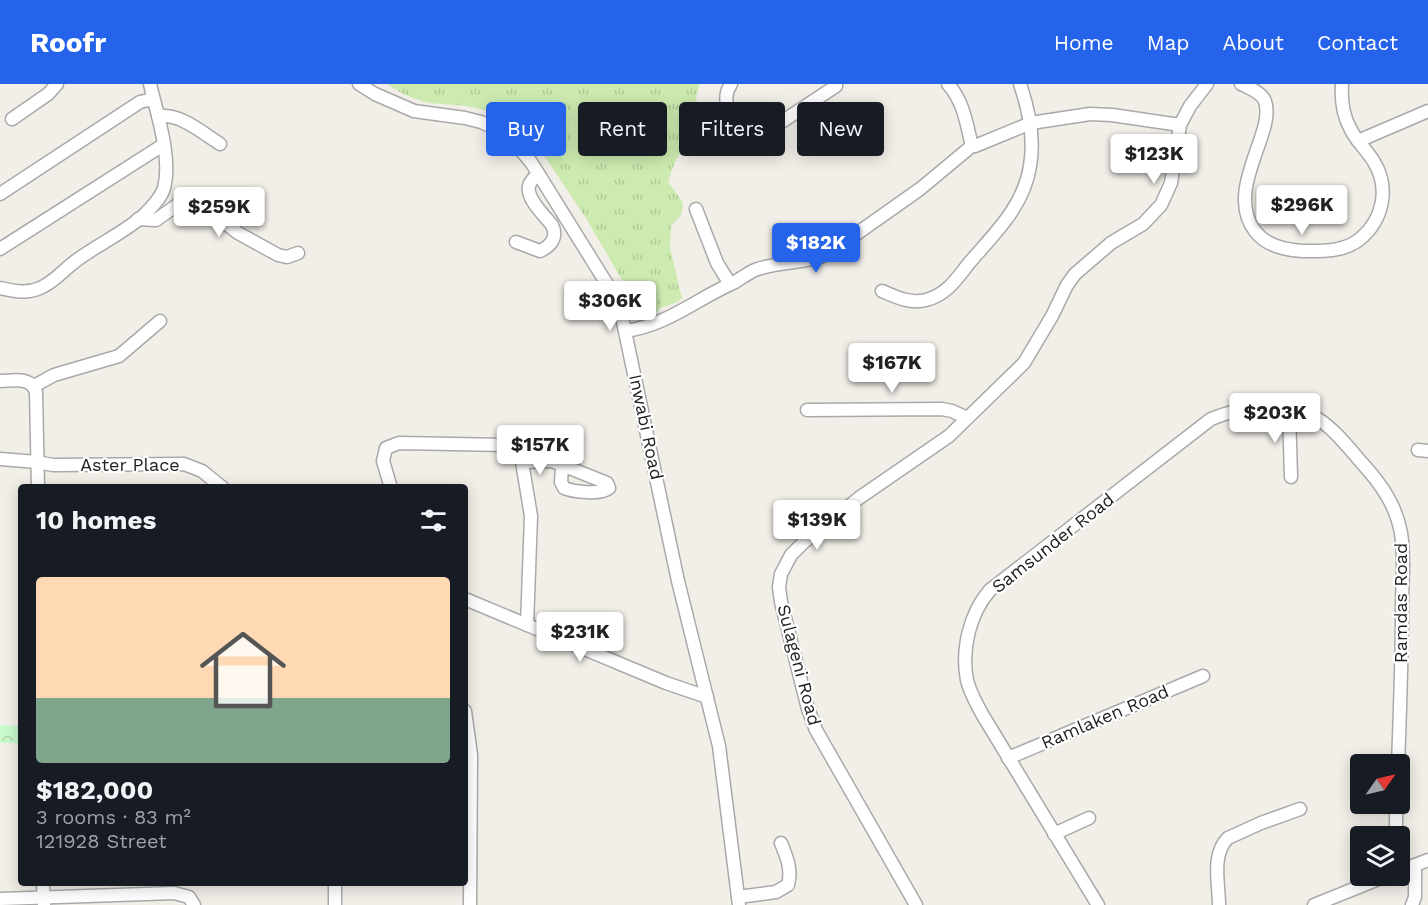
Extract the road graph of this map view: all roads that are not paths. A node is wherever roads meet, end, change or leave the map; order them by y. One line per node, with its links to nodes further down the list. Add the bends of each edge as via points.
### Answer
1 (57, 84): 14 (street)
2 (150, 84): 11 (street)
3 (359, 84): 21 (street, Inwabi Road, via 414,111 465,118 499,130 521,149)
4 (731, 84): 10 (street, via 725,96 728,111 755,131 774,127)
5 (948, 84): 20 (street, via 964,111)
6 (1020, 84): 15 (street)
7 (1207, 84): 16 (street)
8 (1241, 84): 17 (street, via 1259,93 1266,108 1245,196 1250,225 1267,243 1323,251 1355,243 1368,232 1381,209 1383,185 1373,160)
9 (1342, 84): 17 (street, via 1346,116)
10 (836, 86)
11 (153, 99): 13 (street); 22 (street, via 140,102)
12 (1428, 111): 17 (street)
13 (158, 116): 18 (street, via 183,120); 19 (street)
14 (12, 119)
15 (1031, 123): 16 (street, via 1090,114); 20 (street); 30 (street, via 1030,167 1016,206 954,284 934,297 912,302)
16 (1180, 125): 38 (street, Sulageni Road, via 1171,183 1161,205 1143,224 1099,252 1075,274 1024,363)
17 (1358, 141)
18 (220, 144)
19 (163, 145): 24 (street, via 163,191); 26 (street)
20 (973, 145): 28 (street, via 920,189 828,254 763,268)
21 (538, 174): 25 (street, via 530,183 530,193 552,225 553,238 540,251); 32 (street, Inwabi Road, via 615,297)
22 (0, 194)
23 (696, 209): 28 (street, via 717,263)
24 (138, 219): 27 (street, via 156,220 180,203 192,202 278,255); 29 (street, via 75,261 49,284 22,292)
25 (516, 242)
26 (0, 249)
27 (298, 253)
28 (730, 284): 32 (street, via 659,322)
29 (0, 288)
30 (882, 291)
31 (160, 321): 34 (street, via 119,356 54,375)
32 (625, 331): 50 (street, Inwabi Road)
33 (0, 381): 34 (street, via 24,381)
34 (34, 386): 40 (street)
35 (807, 410): 38 (street, via 942,409)
36 (1289, 410): 37 (street, Ramdas Road, via 1250,407); 43 (street); 52 (street, Ramdas Road, via 1314,417 1331,429 1380,484 1397,515 1402,535)
37 (1228, 413): 53 (street, Samsunder Road, via 1211,419 1059,535 990,590 981,602 969,634 967,681)
38 (968, 418): 70 (street, Sulageni Road, via 804,542 791,555 780,580 788,633 816,730)
39 (0, 459): 40 (street, Aster Place)
40 (38, 462): 44 (street); 45 (street, Aster Place, via 184,464)
41 (523, 462): 42 (street, via 552,461); 46 (street, via 517,450 506,445 399,442 386,448 383,461); 48 (street, via 531,516)
42 (562, 466)
43 (1291, 477)
44 (38, 484)
45 (219, 484)
46 (390, 484)
47 (468, 600): 48 (street)
48 (527, 625): 50 (street, via 666,684)
49 (1203, 676): 53 (street, Ramlaken Road)
50 (707, 697): 65 (street, Inwabi Road, via 723,775)
51 (468, 733): 69 (street)
52 (1398, 754)
53 (1008, 758): 56 (street, Samsunder Road)
54 (1300, 809): 72 (street, via 1224,842 1218,853)
55 (1089, 818): 56 (street)
56 (1054, 834): 71 (street, Samsunder Road)
57 (781, 843): 65 (street, via 791,874 788,885 776,892)
58 (1428, 860): 59 (street)
59 (1410, 864)
60 (43, 886): 66 (street)
61 (335, 886): 68 (street)
62 (1361, 886): 73 (street)
63 (1409, 886): 74 (street)
64 (0, 899): 66 (street)
65 (738, 901)
66 (44, 902): 67 (street, via 174,893 189,897)
67 (194, 905)
68 (335, 905)
69 (470, 905)
70 (916, 905)
71 (1098, 905)
72 (1219, 905)
73 (1314, 905)
74 (1413, 905)

